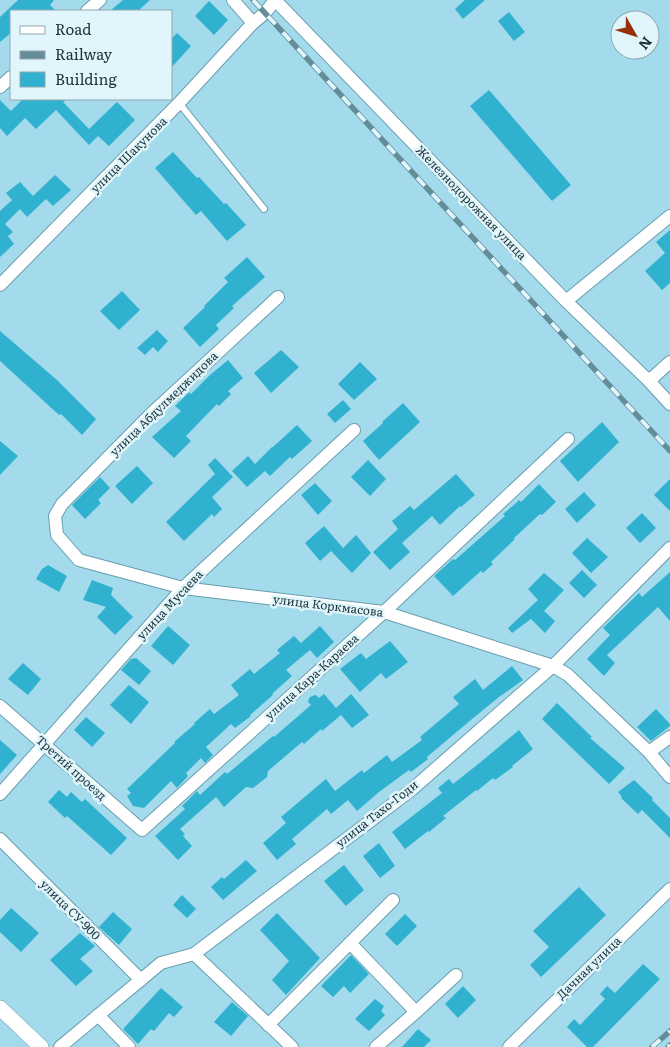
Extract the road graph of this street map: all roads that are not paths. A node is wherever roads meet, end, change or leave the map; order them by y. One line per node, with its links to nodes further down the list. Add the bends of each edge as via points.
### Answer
1 (100, 0): 4 (street)
2 (233, 0): 5 (street)
3 (275, 0): 5 (street, улица Шакунова); 13 (street, Железнодорожная улица)
4 (88, 10)
5 (254, 23): 8 (street, улица Шакунова)
6 (10, 78): 7 (street)
7 (0, 87)
8 (179, 103): 9 (lane); 11 (street, улица Шакунова)
9 (264, 209)
10 (670, 216): 13 (street)
11 (0, 285)
12 (278, 297): 19 (street, улица Абдулмеджидова, via 151,414 62,504)
13 (566, 300): 15 (street, Железнодорожная улица)
14 (670, 362): 15 (street)
15 (649, 382): 16 (street, Железнодорожная улица)
16 (670, 404)
17 (354, 430): 21 (street, улица Мусаева)
18 (568, 439): 22 (street, улица Кара-Караева)
19 (55, 516): 21 (street, улица Коркмасова, via 57,535 80,560)
20 (670, 548): 23 (street, улица Тахо-Годи)
21 (183, 588): 22 (street, улица Коркмасова); 26 (street, улица Мусаева)
22 (384, 612): 23 (street, улица Коркмасова); 30 (street, улица Кара-Караева)
23 (553, 666): 27 (street, улица Коркмасова, via 568,675); 35 (street, улица Тахо-Годи, via 410,791)
24 (0, 706): 26 (street, Третий проезд)
25 (670, 737): 27 (street)
26 (45, 744): 29 (street, улица Мусаева); 30 (street, Третий проезд)
27 (649, 752): 28 (street, улица Коркмасова)
28 (670, 777)
29 (0, 794)
30 (142, 830)
31 (0, 839): 37 (street, улица СУ-900)
32 (670, 889): 47 (street, Дачная улица)
33 (393, 900): 34 (street)
34 (350, 943): 39 (street); 41 (street)
35 (194, 954): 37 (street, улица Тахо-Годи, via 161,963); 41 (street)
36 (456, 974): 39 (street)
37 (141, 980): 40 (street, улица Тахо-Годи)
38 (0, 1008): 42 (street)
39 (416, 1012): 46 (street)
40 (98, 1015): 43 (street, улица Тахо-Годи); 44 (street)
41 (268, 1025): 45 (street)
42 (41, 1047)
43 (60, 1047)
44 (129, 1047)
45 (292, 1047)
46 (376, 1047)
47 (509, 1047)

